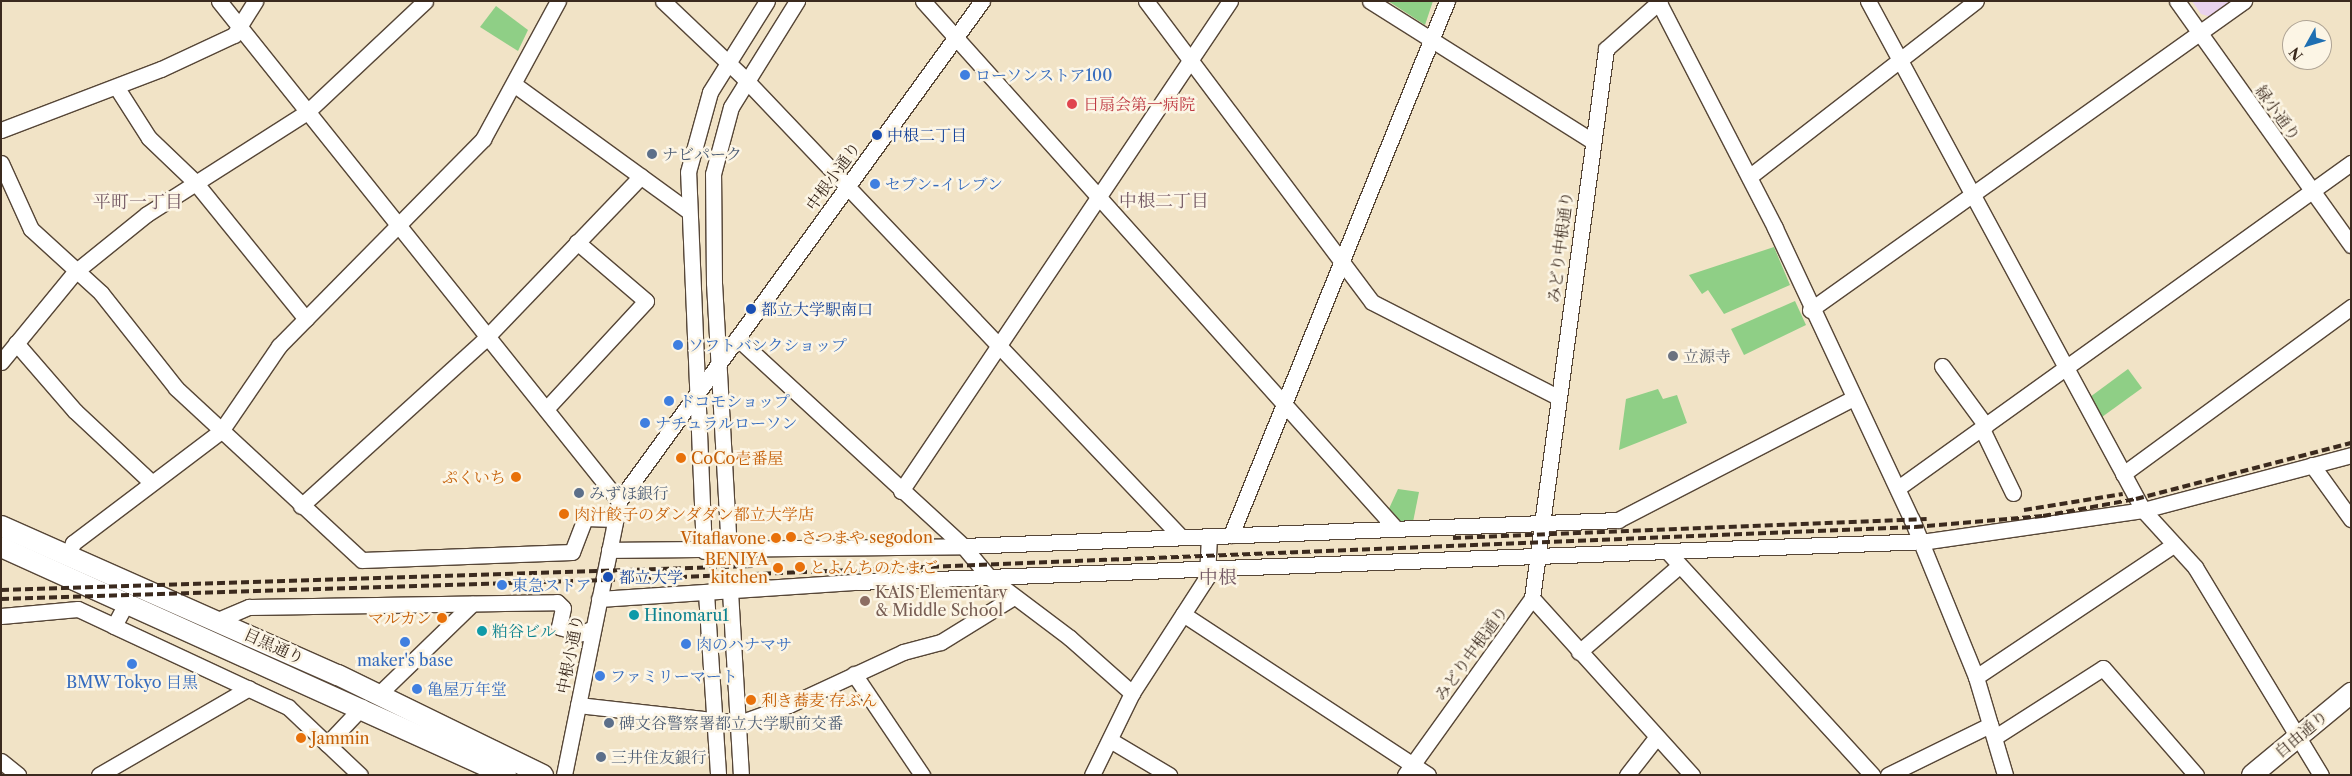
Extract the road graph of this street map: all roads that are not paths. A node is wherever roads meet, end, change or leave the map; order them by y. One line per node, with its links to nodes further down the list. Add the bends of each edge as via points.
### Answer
1 (218, 1): 19 (street)
2 (255, 1): 19 (street)
3 (425, 1): 29 (street)
4 (558, 1): 27 (street)
5 (663, 1): 25 (street)
6 (767, 1): 25 (street)
7 (797, 1): 26 (street)
8 (923, 1): 21 (street)
9 (982, 1): 21 (street, 中根小通り)
10 (1146, 1): 23 (street)
11 (1230, 1): 23 (street)
12 (1370, 1): 22 (street)
13 (1447, 1): 22 (street)
14 (1868, 1): 24 (street)
15 (1976, 1): 24 (street)
16 (2177, 1): 20 (street, 緑小通り)
17 (2244, 1): 20 (street)
18 (1659, 2): 31 (street, みどり中根通り, via 1608,45); 35 (street)
19 (241, 29): 28 (street); 29 (street)
20 (2199, 33): 38 (street, 緑小通り); 39 (street)
21 (956, 38): 37 (street, 中根小通り); 40 (street)
22 (1432, 41): 31 (street); 45 (street)
23 (1191, 60): 40 (street); 45 (street)
24 (1900, 61): 35 (street); 39 (street)
25 (729, 63): 26 (street); 41 (street, via 697,127)
26 (745, 78): 37 (street); 56 (street, via 731,107 714,174 713,274)
27 (515, 85): 34 (street); 42 (street, via 483,139)
28 (117, 88): 30 (street); 36 (street, via 149,138)
29 (307, 112): 36 (street); 42 (street)
30 (1, 130)
31 (1592, 141): 59 (street, みどり中根通り)
32 (1, 163): 46 (street, via 31,229)
33 (2351, 163): 38 (street)
34 (641, 176): 41 (street); 43 (street)
35 (1749, 177): 48 (street)
36 (196, 182): 46 (street); 49 (street)
37 (848, 186): 51 (street, 中根小通り); 53 (street)
38 (2312, 191): 44 (street, 緑小通り); 57 (street)
39 (1972, 195): 48 (street); 57 (street)
40 (1099, 196): 53 (street); 61 (street)
41 (687, 210): 58 (street)
42 (400, 226): 49 (street); 50 (street)
43 (578, 242): 50 (street); 62 (street, via 646,301)
44 (2351, 245)
45 (1341, 259): 59 (street, via 1372,302); 61 (street)
46 (75, 272): 52 (street); 64 (street, via 101,293 176,388)
47 (2351, 307): 67 (street)
48 (1810, 310): 60 (street)
49 (306, 319): 64 (street, via 279,346)
50 (488, 337): 62 (street); 73 (street)
51 (738, 338): 56 (street, 中根小通り); 70 (street)
52 (16, 343): 54 (street); 68 (street, via 75,411)
53 (999, 345): 70 (street); 82 (street)
54 (1, 362)
55 (1942, 366): 63 (street)
56 (718, 368): 58 (street, 中根小通り); 89 (street)
57 (2066, 368): 63 (street); 67 (street)
58 (698, 392): 72 (street, 中根小通り); 89 (street)
59 (1558, 397): 77 (street, みどり中根通り)
60 (1853, 398): 69 (street); 77 (street, via 1618,520)
61 (1284, 401): 79 (street); 80 (street)
62 (546, 409): 72 (street)
63 (1984, 428): 69 (street); 71 (street)
64 (221, 431): 68 (street); 73 (street)
65 (2351, 456): 66 (street)
66 (2312, 465): 74 (street); 76 (street)
67 (2123, 474): 74 (street)
68 (151, 482): 91 (street, via 73,543)
69 (1898, 488): 83 (street)
70 (901, 491): 85 (street)
71 (2013, 493)
72 (619, 501): 75 (street, 中根小通り)
73 (301, 506): 75 (street, via 362,560 572,552 585,518)
74 (2143, 510): 83 (street, via 2015,532); 84 (street)
75 (615, 519): 88 (street, 中根小通り)
76 (2351, 519)
77 (1542, 522): 79 (street); 87 (street, みどり中根通り)
78 (1, 526): 91 (main road, 目黒通り)
79 (1396, 529): 80 (street)
80 (1231, 535): 81 (street)
81 (1210, 536): 82 (street); 93 (street)
82 (1181, 537): 85 (street)
83 (1922, 541): 90 (street); 109 (street)
84 (2173, 545): 109 (street); 120 (street, via 2195,567)
85 (963, 546): 89 (street); 94 (street)
86 (1, 547): 99 (main road, 目黒通り)
87 (1539, 549): 90 (street); 93 (street); 97 (street, みどり中根通り)
88 (609, 550): 89 (street); 98 (street, 中根小通り)
89 (716, 551)
90 (1667, 551): 92 (street)
91 (68, 555): 103 (main road, 目黒通り)
92 (1679, 566): 106 (street); 140 (street)
93 (1210, 567): 94 (street); 101 (street)
94 (989, 577): 95 (street); 96 (street)
95 (719, 592): 98 (street); 117 (street); 118 (street)
96 (1012, 598): 108 (street, via 941,642 903,652); 111 (street, via 1070,638)
97 (1532, 598): 106 (street); 125 (street, みどり中根通り)
98 (599, 599): 105 (street, 中根小通り)
99 (127, 602): 104 (street); 107 (main road, 目黒通り)
100 (472, 604): 103 (street, via 249,607); 105 (street, via 558,602 563,608 559,627 582,633); 114 (street)
101 (1183, 614): 111 (street); 125 (street)
102 (1, 616): 104 (street, via 78,609)
103 (218, 620): 114 (main road, 目黒通り)
104 (114, 626): 110 (street)
105 (593, 628): 115 (street, 中根小通り)
106 (1579, 652): 121 (street)
107 (276, 668): 113 (street); 116 (main road, 目黒通り)
108 (854, 674): 117 (street, via 789,705); 134 (street)
109 (1976, 677): 119 (street)
110 (249, 688): 113 (street); 127 (street)
111 (1132, 693): 122 (street)
112 (2351, 693): 120 (main road, 自由通り)
113 (263, 695): 123 (street, via 288,707)
114 (378, 695): 130 (main road, 目黒通り)
115 (578, 705): 118 (street); 131 (street, 中根小通り)
116 (362, 707): 123 (street); 129 (main road, 目黒通り)
117 (739, 722): 118 (street); 133 (street)
118 (716, 723): 132 (street)
119 (1992, 731): 141 (street); 142 (street); 143 (street, via 2103,668)
120 (2298, 735): 144 (main road, 自由通り); 145 (street)
121 (1656, 739): 138 (street); 139 (street)
122 (1110, 740): 135 (street); 136 (street)
123 (327, 744): 128 (street)
124 (1, 761): 126 (street)
125 (1409, 770): 137 (street)
126 (18, 775)
127 (98, 775)
128 (360, 775)
129 (506, 775)
130 (544, 775)
131 (564, 775)
132 (718, 775)
133 (741, 775)
134 (922, 775)
135 (1092, 775)
136 (1170, 775)
137 (1428, 775)
138 (1627, 775)
139 (1692, 775)
140 (1872, 775)
141 (1888, 775)
142 (2005, 775)
143 (2196, 775)
144 (2252, 775)
145 (2321, 775)

